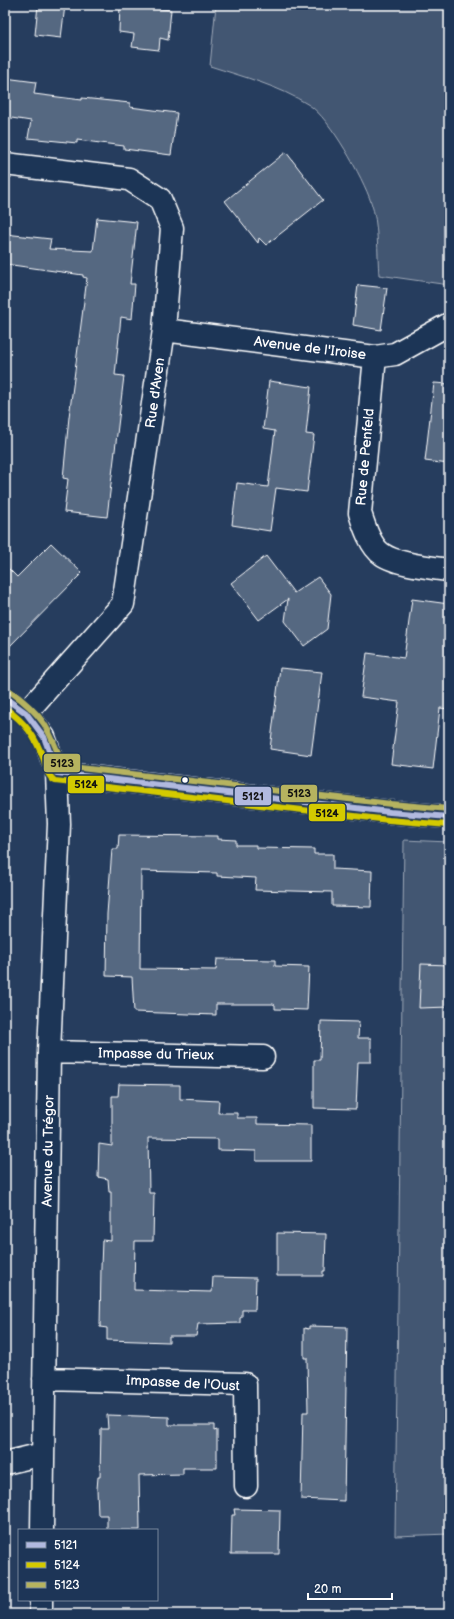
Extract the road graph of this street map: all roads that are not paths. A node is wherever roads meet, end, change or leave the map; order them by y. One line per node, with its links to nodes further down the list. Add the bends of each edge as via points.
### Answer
1 (5, 164): 3 (street, Rue d'Aven, via 129,179 160,199 172,228)
2 (449, 324): 4 (street, Avenue de l'Iroise, via 395,354)
3 (164, 330): 4 (street, Avenue de l'Iroise); 7 (street, Rue d'Aven, via 124,604)
4 (374, 356): 5 (street, Rue de Penfeld, via 360,513 367,535 382,554 412,565)
5 (449, 570)
6 (5, 698): 7 (street, Avenue du Trégor)
7 (26, 713): 8 (street, Avenue du Trégor, via 44,738)
8 (57, 773): 9 (street); 10 (street, Avenue du Trégor, via 59,824)
9 (449, 817)
10 (49, 1052): 11 (street, Impasse du Trieux); 12 (street, Avenue du Trégor)
11 (263, 1057)
12 (44, 1379): 13 (street, Avenue du Trégor); 15 (street, Impasse de l'Oust, via 245,1384)
13 (43, 1454): 14 (street); 16 (street, Avenue du Trégor)
14 (5, 1463)
15 (246, 1486)
16 (42, 1529)
17 (41, 1601): 18 (street)
18 (41, 1614)

